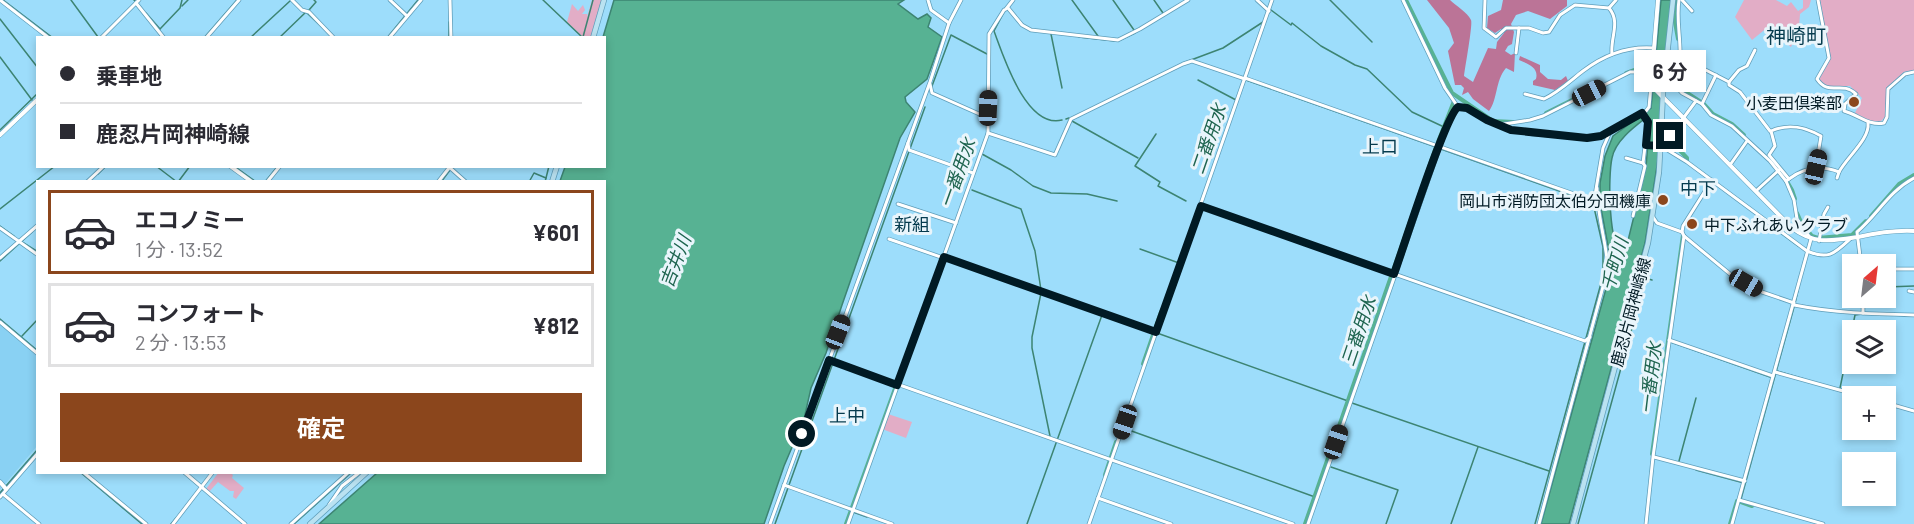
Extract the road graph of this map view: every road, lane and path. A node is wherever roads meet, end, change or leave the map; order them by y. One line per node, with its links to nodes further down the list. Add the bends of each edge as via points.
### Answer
1 (0, 0): 29 (street)
2 (239, 0): 32 (street)
3 (292, 0): 33 (street)
4 (390, 0): 26 (street)
5 (421, 0): 26 (street)
6 (450, 0): 35 (street)
7 (604, 0): 36 (main road)
8 (928, 0): 27 (street, via 931,10)
9 (961, 0): 27 (street)
10 (1013, 0): 23 (street)
11 (1188, 0): 23 (street, via 1118,40 1031,30)
12 (1257, 0): 24 (street)
13 (1272, 0): 24 (street)
14 (1403, 0): 56 (street)
15 (1485, 0): 28 (street, via 1484,28 1496,37 1506,28)
16 (1616, 0): 22 (street)
17 (1658, 0): 37 (street)
18 (1673, 0): 41 (main road, 鹿忍片岡神崎線)
19 (1680, 0): 25 (street); 42 (street, via 1676,17)
20 (1818, 0): 62 (street, via 1829,58 1817,79 1829,89 1850,88 1857,94 1845,104 1844,111)
21 (137, 2): 30 (street); 31 (street)
22 (1609, 8): 28 (street, via 1575,5 1560,15 1546,33); 40 (street, via 1616,25)
23 (1006, 9): 60 (street, via 989,34)
24 (1269, 11): 47 (street)
25 (1692, 11)
26 (406, 15): 34 (street)
27 (950, 23): 48 (street)
28 (1519, 28): 39 (street)
29 (46, 36)
30 (103, 36)
31 (162, 36)
32 (208, 36)
33 (332, 36)
34 (390, 36)
35 (451, 36)
36 (595, 36)
37 (1654, 48): 40 (street, via 1639,47); 44 (street)
38 (1755, 50): 49 (street, via 1747,66)
39 (1516, 53)
40 (1612, 54): 51 (street, via 1586,68 1549,97)
41 (1667, 56): 42 (street); 43 (main road, 鹿忍片岡神崎線)
42 (1680, 58): 46 (street)
43 (1666, 65): 52 (main road, 鹿忍片岡神崎線); 54 (street, via 1676,86)
44 (1652, 72): 50 (street); 63 (street, via 1630,72 1543,116)
45 (1914, 72): 62 (street, via 1905,74 1888,89 1884,123)
46 (1716, 75): 49 (street); 55 (street)
47 (1244, 79): 64 (street, via 1192,61 1183,64 1071,119 1055,155); 73 (street); 99 (street)
48 (930, 82): 60 (street, via 932,93); 70 (street)
49 (1729, 82): 65 (street)
50 (1652, 86): 52 (street); 59 (street)
51 (1525, 94)
52 (1662, 96): 61 (street); 68 (main road, 鹿忍片岡神崎線)
53 (36, 101): 67 (street)
54 (1696, 101): 55 (street); 61 (street)
55 (1702, 103): 69 (street, via 1711,115 1732,126)
56 (1458, 107): 57 (street); 58 (street)
57 (1470, 110): 63 (street)
58 (1451, 115): 73 (street)
59 (1644, 115): 66 (street); 71 (street, via 1648,122)
60 (986, 117): 64 (street)
61 (1683, 118): 68 (street, via 1669,136); 77 (street)
62 (1868, 123): 86 (street, via 1869,129)
63 (1497, 125): 66 (street, via 1532,134 1587,138)
64 (987, 131): 85 (street)
65 (1771, 131): 74 (street, via 1775,146); 78 (street, via 1779,127 1806,127 1821,136)
66 (1610, 132): 94 (street)
67 (0, 135)
68 (1661, 137): 72 (main road, 鹿忍片岡神崎線)
69 (1747, 141): 74 (street); 77 (street)
70 (908, 142): 85 (street, via 910,150); 133 (street)
71 (1647, 145): 72 (street); 76 (street)
72 (1660, 146): 96 (street); 102 (main road, 鹿忍片岡神崎線)
73 (1439, 147): 94 (street, via 1593,201); 121 (street)
74 (1767, 156): 84 (street)
75 (1626, 158): 76 (street)
76 (1643, 163): 101 (street)
77 (1730, 165): 97 (street)
78 (1816, 167): 86 (street); 95 (street, via 1799,171)
79 (102, 168): 89 (street)
80 (233, 168): 90 (street)
81 (278, 168): 91 (street)
82 (449, 168): 92 (street)
83 (451, 168): 93 (street)
84 (1780, 169): 95 (street); 97 (street)
85 (973, 172): 103 (street)
86 (1839, 172): 87 (street)
87 (1837, 178)
88 (1914, 178): 108 (street, via 1887,198 1857,232)
89 (89, 180)
90 (249, 180)
91 (269, 180)
92 (440, 180)
93 (464, 180)
94 (1597, 180): 130 (street, via 1597,205 1608,268)
95 (1787, 180): 111 (street, via 1797,219)
96 (1712, 181): 107 (street, via 1683,225); 114 (street)
97 (1756, 191): 111 (street, via 1799,234)
98 (898, 204): 103 (street)
99 (1201, 206): 121 (street); 129 (street)
100 (1828, 207): 112 (street)
101 (1633, 216)
102 (1652, 216): 107 (street, via 1657,223); 174 (main road, 鹿忍片岡神崎線, via 1637,289)
103 (955, 223): 117 (street)
104 (36, 227): 113 (street)
105 (0, 228): 113 (street)
106 (1914, 231): 108 (street)
107 (1683, 234): 124 (street, via 1730,274 1761,292); 131 (street)
108 (1857, 237): 109 (street); 116 (street)
109 (1851, 238): 112 (street, via 1830,242); 114 (street, via 1829,255)
110 (889, 239): 117 (street)
111 (1811, 239): 112 (street); 114 (street)
112 (1819, 239)
113 (20, 242): 115 (street); 118 (street)
114 (1807, 251): 124 (street)
115 (36, 254)
116 (1860, 254)
117 (942, 257): 129 (street); 135 (street)
118 (0, 258)
119 (1896, 269): 120 (street)
120 (1914, 269)
121 (1393, 273): 130 (street, via 1586,341); 172 (street)
122 (1909, 291): 123 (street)
123 (1914, 292)
124 (1794, 304): 126 (street, via 1824,311); 134 (street)
125 (1863, 308): 126 (street)
126 (1863, 313): 127 (street)
127 (1914, 315)
128 (0, 322): 132 (street)
129 (1155, 332): 141 (street)
130 (1590, 337): 173 (street)
131 (1670, 340): 134 (street); 140 (street)
132 (36, 351)
133 (832, 361): 135 (street); 152 (street)
134 (1775, 373): 136 (street); 150 (street)
135 (897, 385): 141 (street); 159 (street)
136 (1842, 391)
137 (1896, 406): 138 (street)
138 (1914, 411)
139 (36, 455): 154 (street)
140 (1653, 457): 150 (street); 175 (street)
141 (1110, 459): 156 (street); 171 (street)
142 (85, 474): 161 (street)
143 (186, 474): 153 (street)
144 (211, 474): 153 (street)
145 (339, 474): 149 (street)
146 (348, 474): 149 (street)
147 (356, 474): 149 (street)
148 (365, 474): 158 (main road)
149 (345, 479): 158 (street); 164 (street)
150 (1745, 481): 157 (street)
151 (0, 482): 154 (street)
152 (787, 486): 159 (street); 166 (street)
153 (201, 487): 162 (street); 163 (street)
154 (5, 488): 155 (street)
155 (1, 496): 160 (street)
156 (1098, 498): 169 (street); 170 (street)
157 (1740, 500): 176 (street); 177 (street)
158 (328, 507): 165 (main road)
159 (852, 510): 167 (street); 168 (street)
160 (39, 524)
161 (146, 524)
162 (173, 524)
163 (245, 524)
164 (291, 524)
165 (310, 524)
166 (770, 524)
167 (848, 524)
168 (892, 524)
169 (1089, 524)
170 (1171, 524)
171 (1293, 524)
172 (1308, 524)
173 (1539, 524)
174 (1573, 524)
175 (1646, 524)
176 (1732, 524)
177 (1823, 524)

